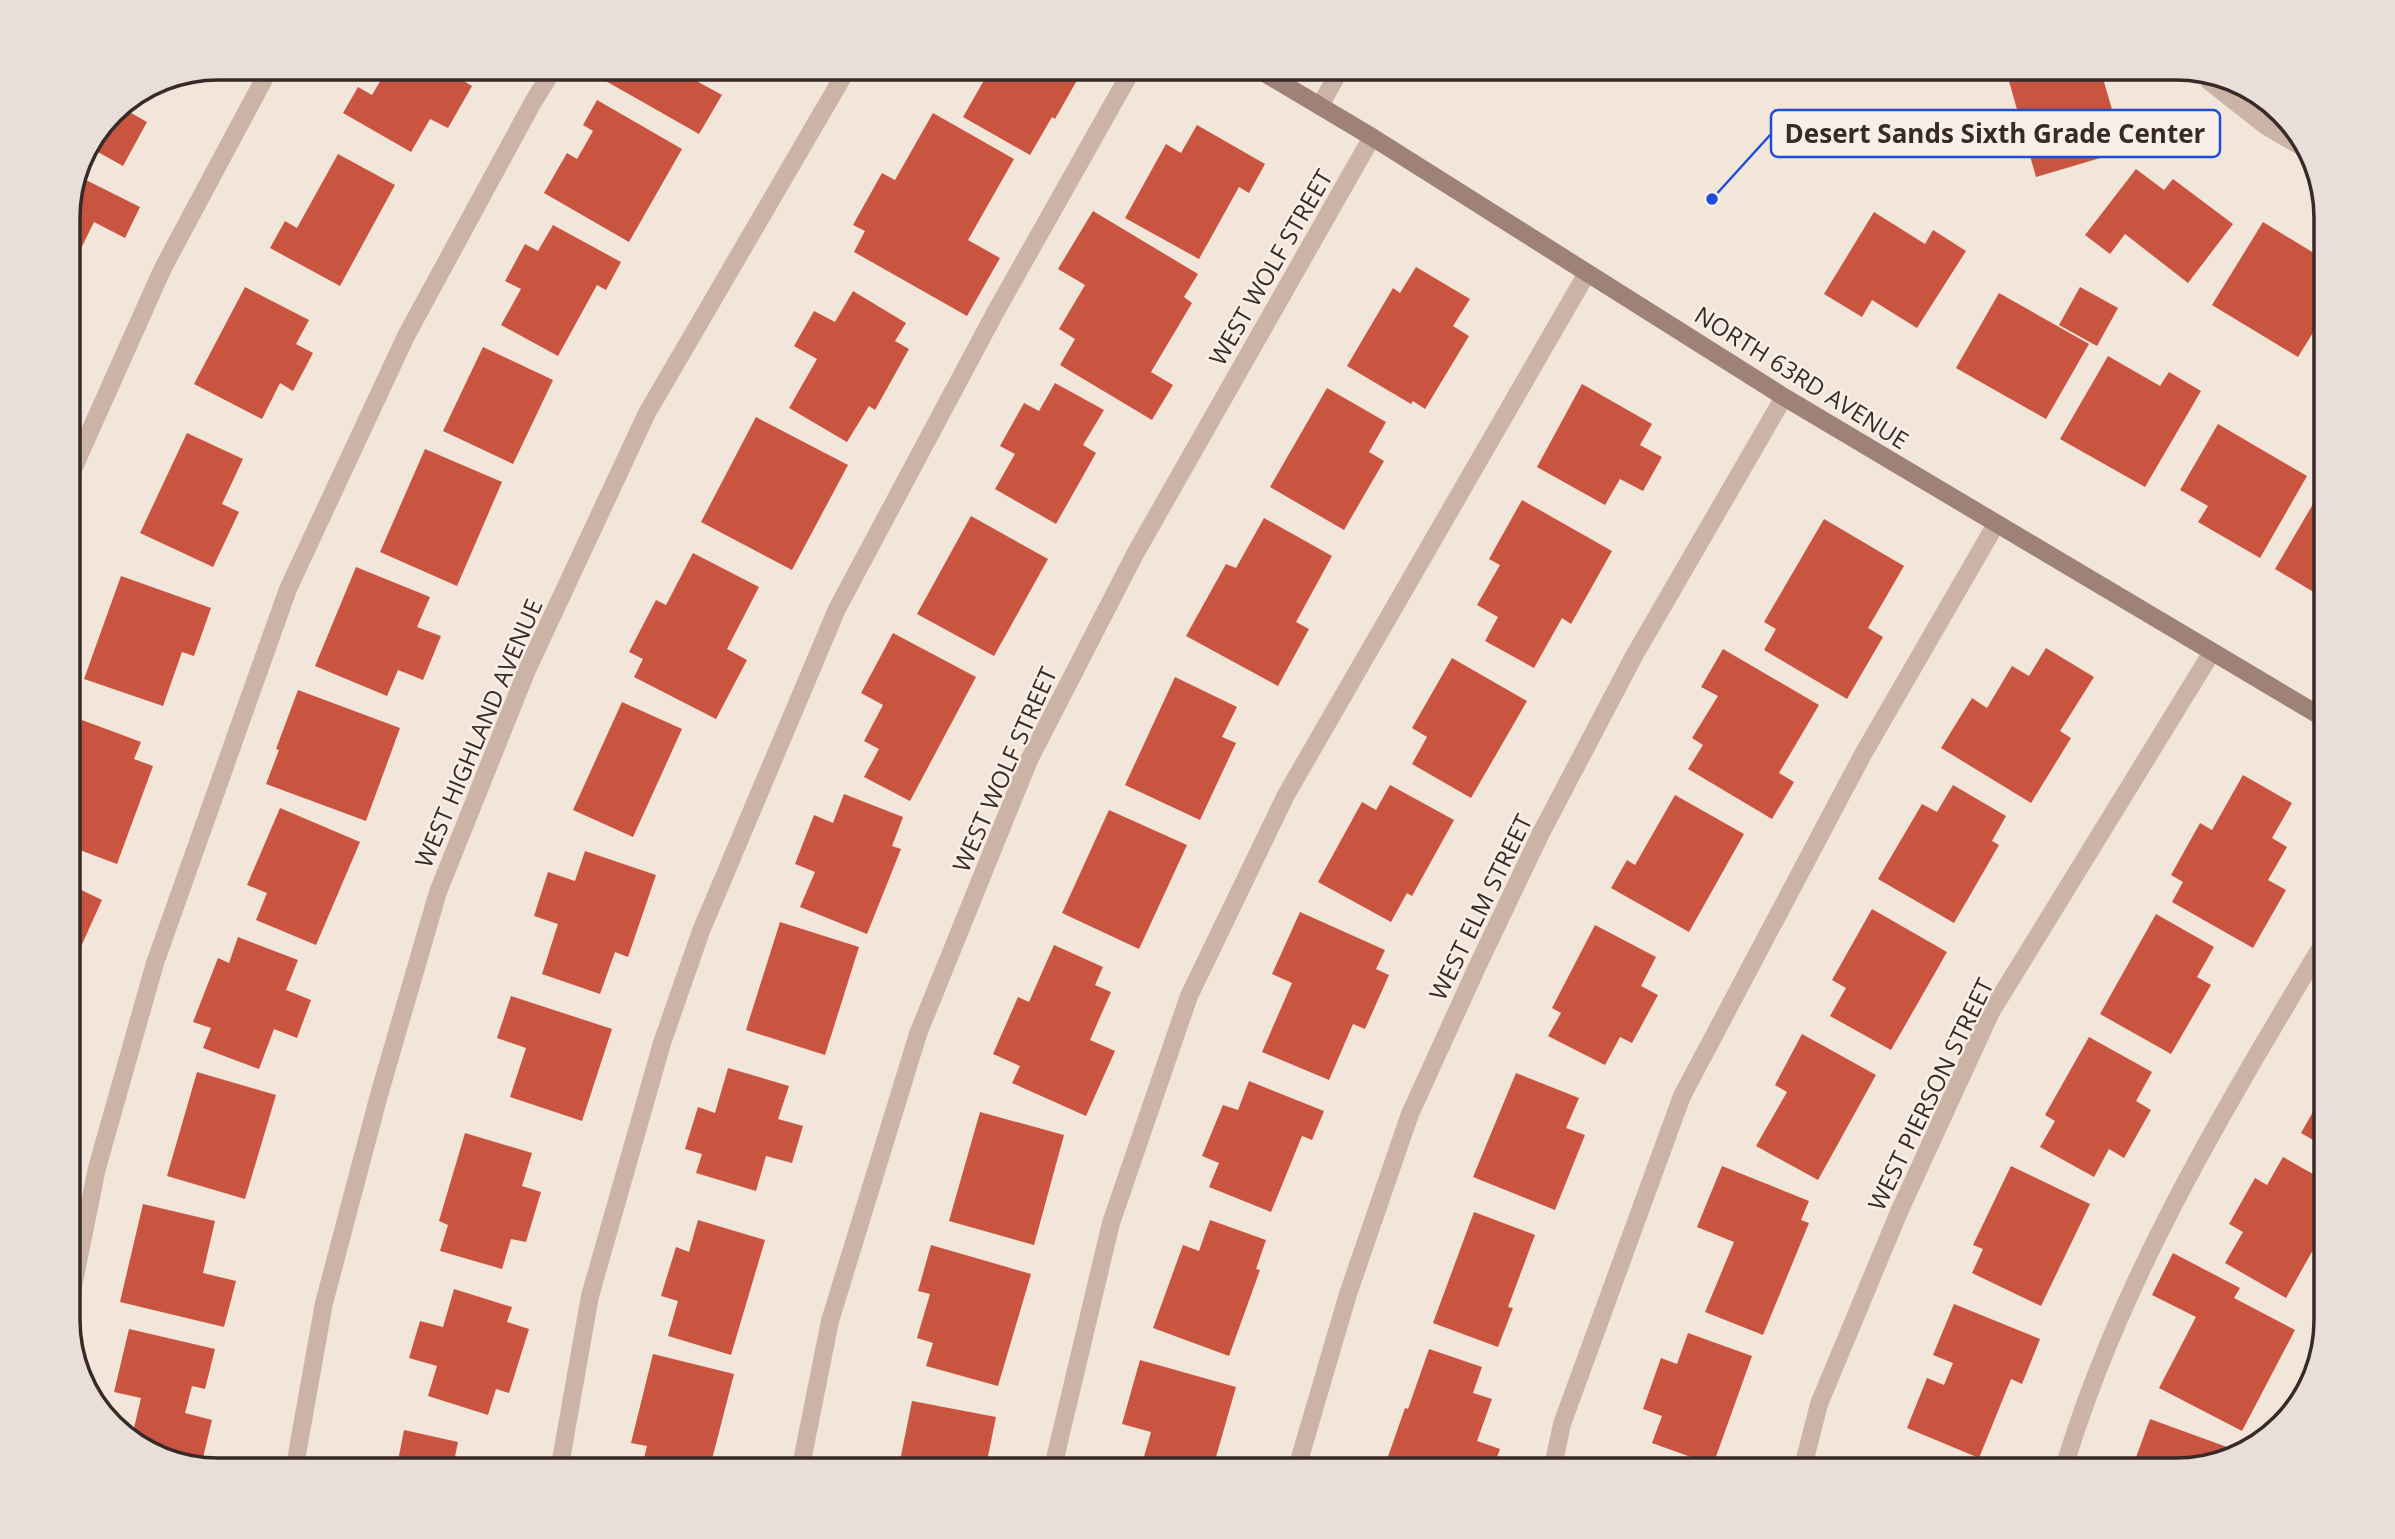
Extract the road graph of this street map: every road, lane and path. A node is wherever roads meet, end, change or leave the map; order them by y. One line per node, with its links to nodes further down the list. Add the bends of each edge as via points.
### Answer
1 (264, 80): 13 (street, via 163,268)
2 (547, 80): 18 (street, via 406,336 288,589 155,962 97,1168)
3 (841, 80): 19 (street, WEST HIGHLAND AVENUE, via 647,413 527,670 438,892 324,1303)
4 (1126, 80): 20 (street, via 995,313 837,610 705,919 662,1043 590,1296)
5 (1276, 80): 8 (street, NORTH 63RD AVENUE)
6 (1334, 80): 8 (street)
7 (2219, 87): 10 (street)
8 (1320, 106): 9 (street, NORTH 63RD AVENUE)
9 (1372, 137): 11 (street, NORTH 63RD AVENUE); 21 (street, WEST WOLF STREET, via 1135,554 1029,760 918,1034 830,1321)
10 (2289, 139)
11 (1587, 273): 12 (street, NORTH 63RD AVENUE); 22 (street, via 1286,796 1189,996 1111,1223)
12 (1784, 397): 14 (street, NORTH 63RD AVENUE); 23 (street, WEST ELM STREET, via 1634,656 1541,833 1410,1114 1348,1293)
13 (81, 451)
14 (1996, 524): 15 (street, NORTH 63RD AVENUE); 24 (street, via 1862,756 1682,1096 1562,1424)
15 (2212, 652): 16 (street, NORTH 63RD AVENUE); 25 (street, WEST PIERSON STREET, via 1991,1012 1899,1212 1824,1391)
16 (2314, 712)
17 (2314, 959): 26 (street, via 2208,1137 2130,1292)
18 (81, 1247)
19 (296, 1458)
20 (561, 1458)
21 (803, 1458)
22 (1055, 1458)
23 (1300, 1458)
24 (1555, 1458)
25 (1805, 1458)
26 (2067, 1458)

